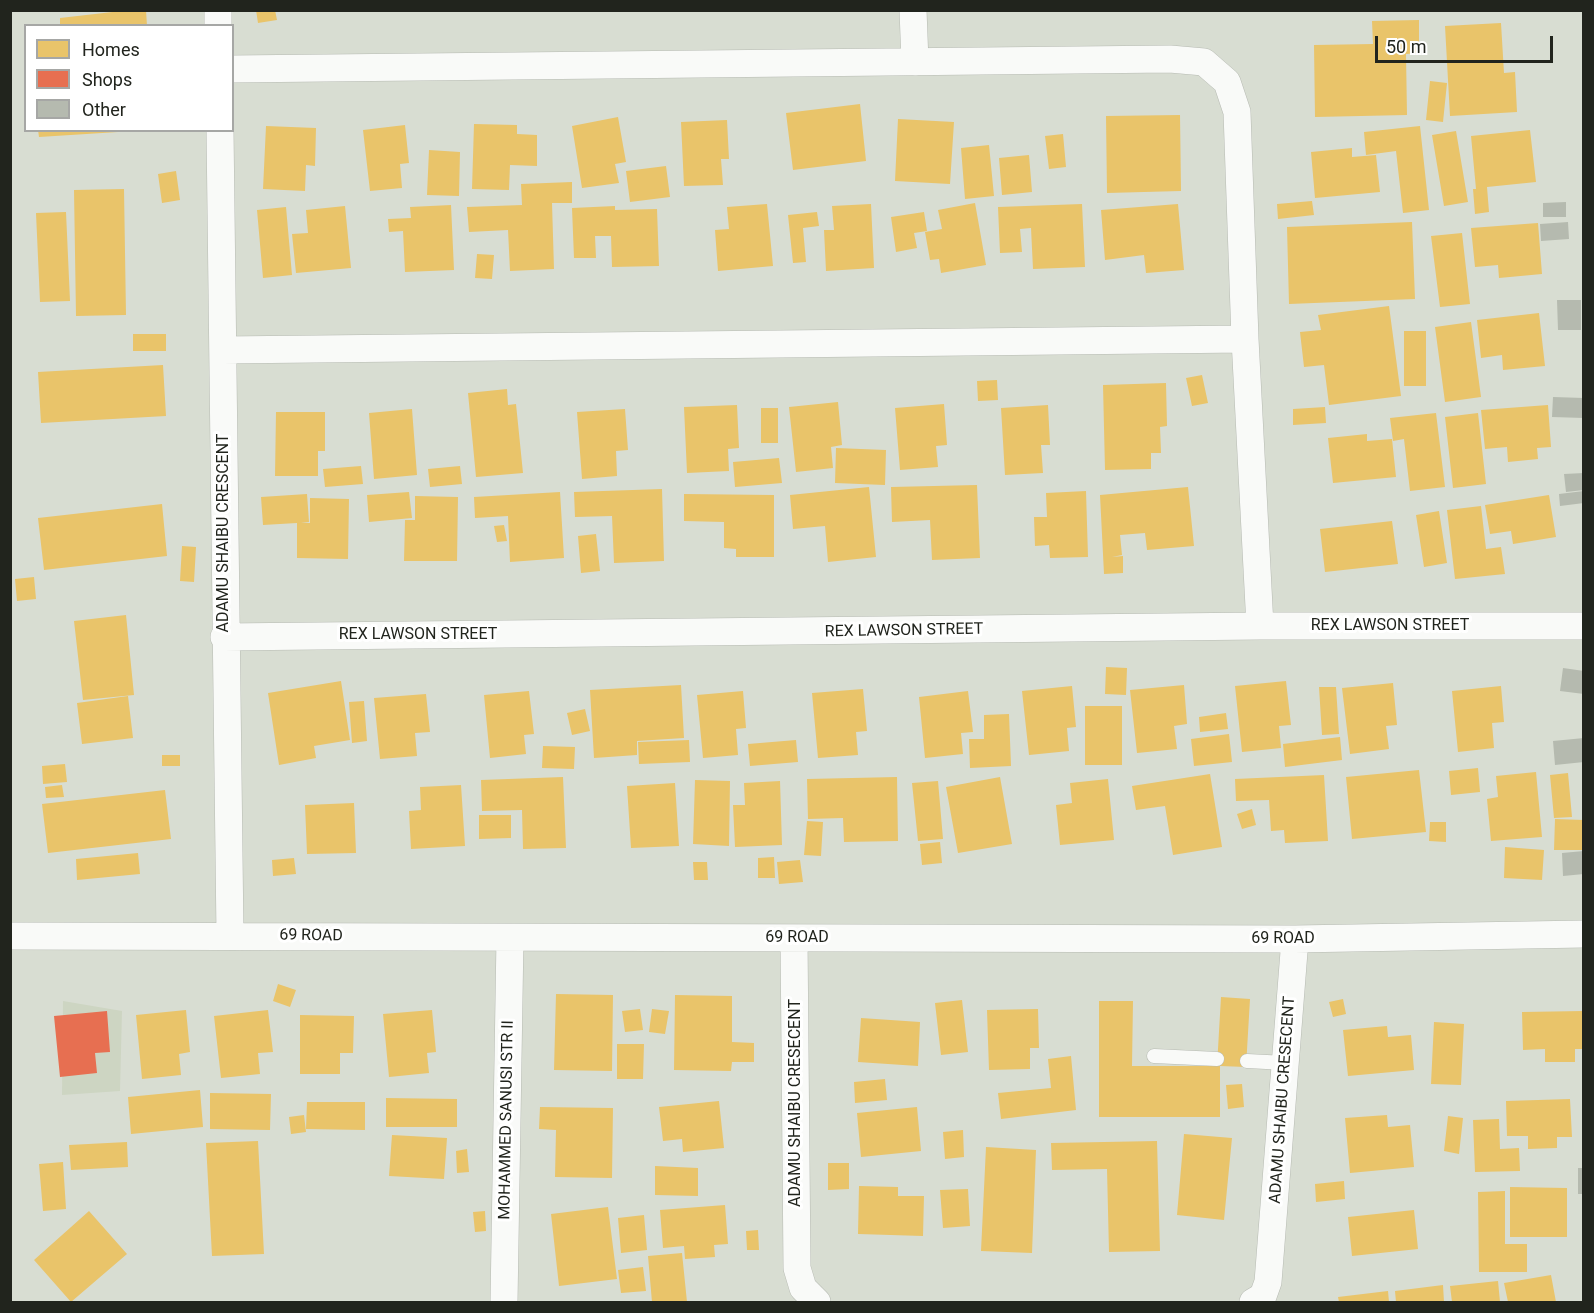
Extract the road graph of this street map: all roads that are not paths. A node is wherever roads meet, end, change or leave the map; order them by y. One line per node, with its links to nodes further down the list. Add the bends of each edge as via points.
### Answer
1 (913, 10): 2 (street)
2 (915, 62): 3 (street); 5 (street, via 1204,62 1227,82 1237,112)
3 (234, 69)
4 (220, 132): 6 (street, ADAMU SHAIBU CRESCENT)
5 (1245, 339): 6 (street); 8 (street)
6 (223, 350): 9 (street, ADAMU SHAIBU CRESCENT)
7 (1584, 626): 8 (street, REX LAWSON STREET)
8 (1260, 627): 9 (street, REX LAWSON STREET)
9 (224, 637): 11 (street, ADAMU SHAIBU CRESCENT)
10 (1584, 934): 15 (street, 69 ROAD)
11 (230, 935): 12 (street, 69 ROAD); 13 (street, 69 ROAD)
12 (10, 936)
13 (510, 938): 14 (street, 69 ROAD); 20 (street, MOHAMMED SANUSI STR II)
14 (794, 938): 15 (street, 69 ROAD); 21 (street, ADAMU SHAIBU CRESECENT, via 797,1268 803,1288)
15 (1295, 939): 19 (street, ADAMU SHAIBU CRESECENT)
16 (1154, 1056): 17 (lane)
17 (1217, 1059)
18 (1247, 1061): 19 (lane)
19 (1286, 1063): 22 (street, ADAMU SHAIBU CRESECENT, via 1270,1260 1263,1296)
20 (504, 1302)
21 (817, 1302)
22 (1253, 1302)

